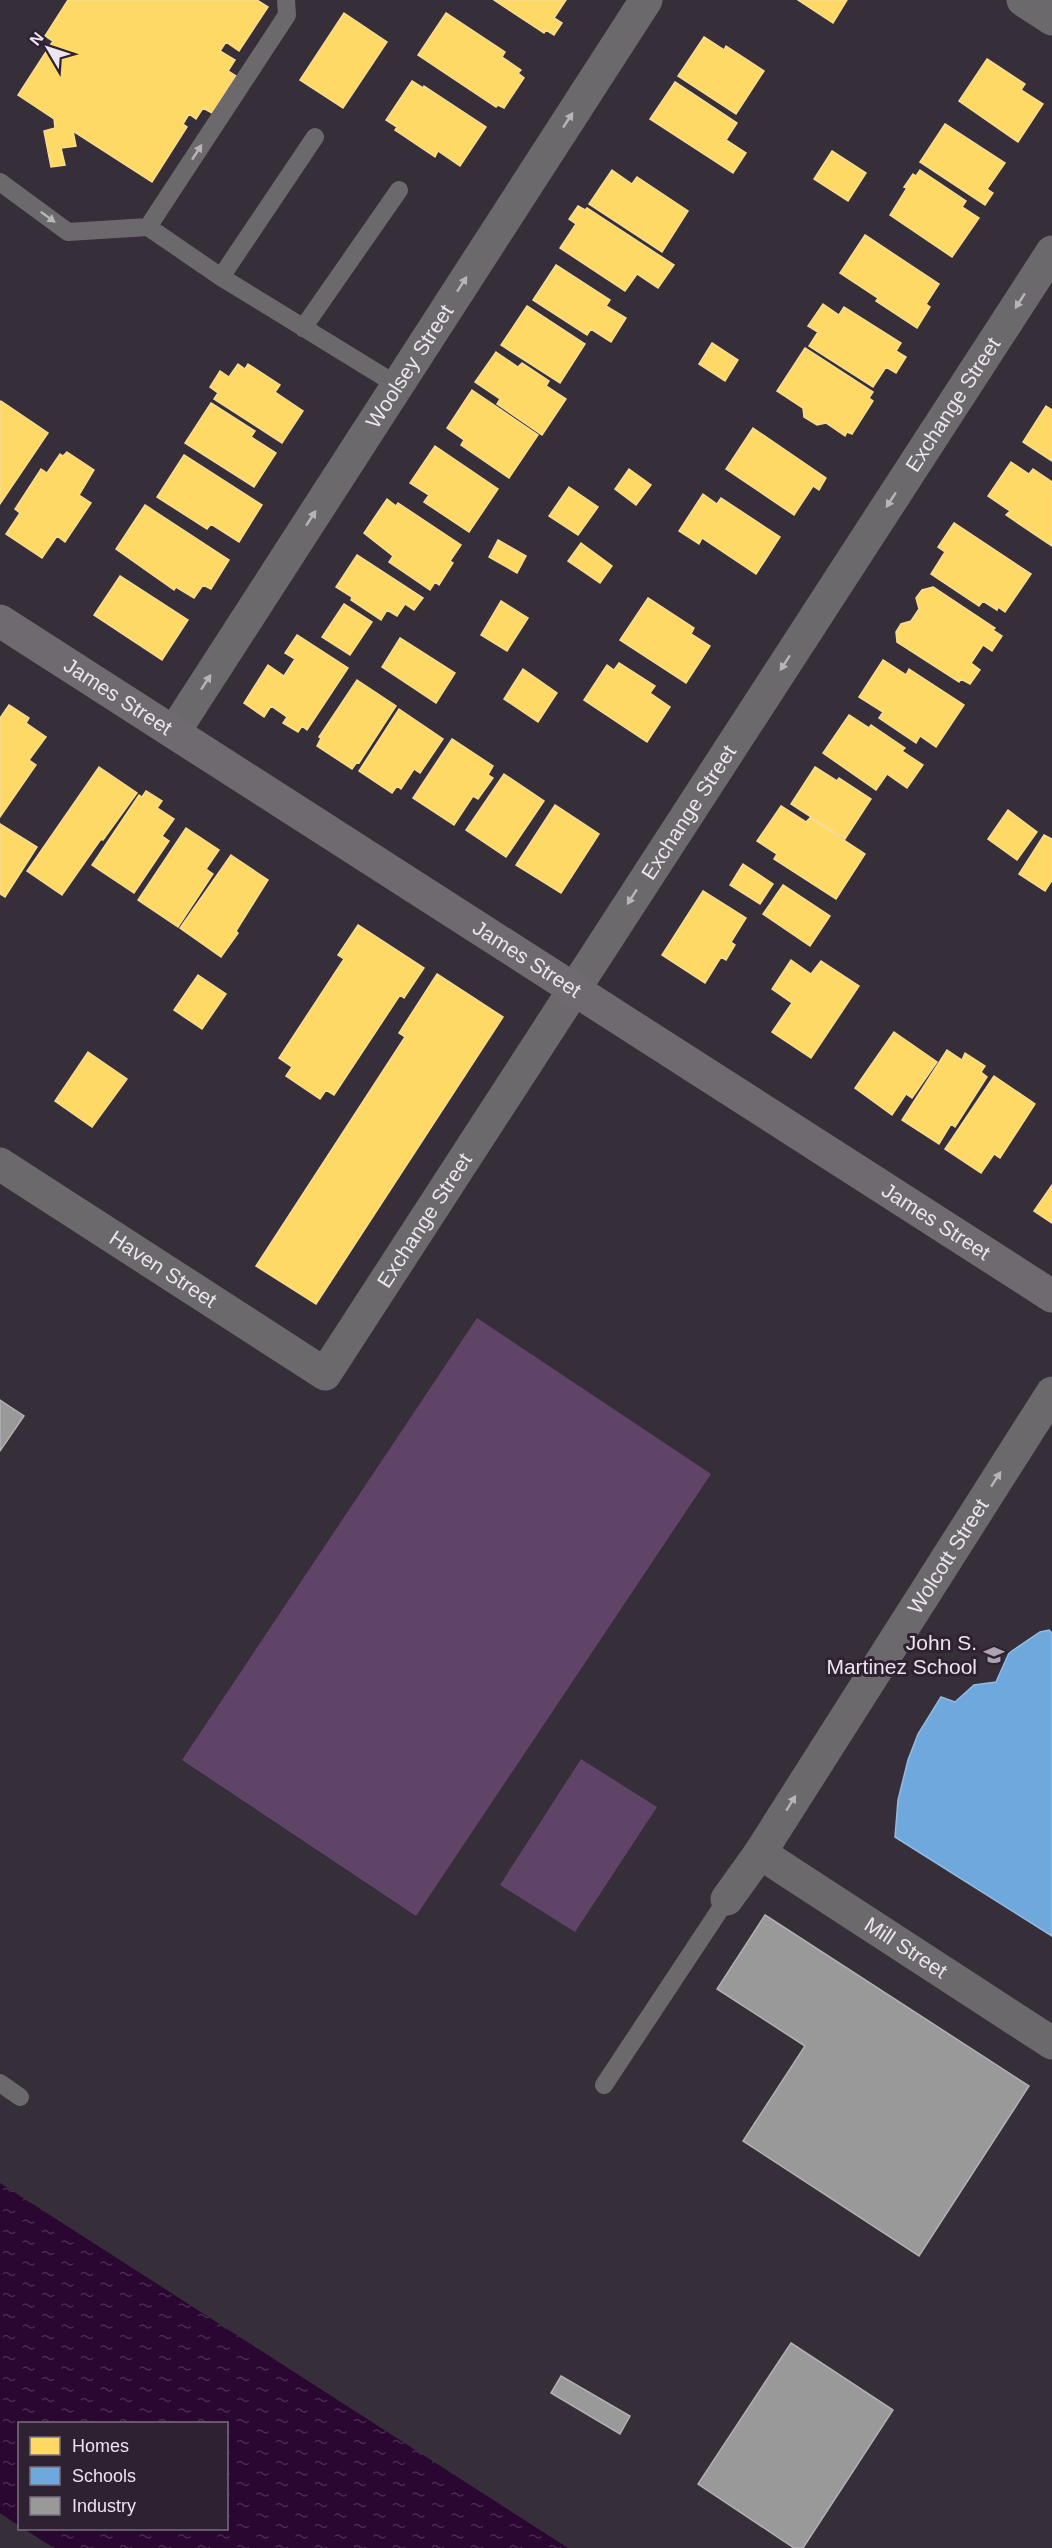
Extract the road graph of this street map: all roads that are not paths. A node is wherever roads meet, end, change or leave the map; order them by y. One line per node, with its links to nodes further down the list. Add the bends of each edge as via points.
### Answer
1 (286, 0): 8 (lane, one-way to 1, via 287,15)
2 (646, 0): 12 (street, Woolsey Street, one-way to 2)
3 (1023, 0): 4 (street)
4 (1052, 19)
5 (315, 137): 10 (lane)
6 (0, 182): 8 (lane, one-way to 8, via 68,231)
7 (399, 190): 11 (lane)
8 (148, 227): 10 (lane)
9 (1052, 252): 15 (street, Exchange Street, one-way to 15)
10 (221, 277): 11 (lane)
11 (303, 328): 12 (lane)
12 (397, 386): 14 (street, Woolsey Street, one-way to 12)
13 (0, 621): 14 (main road, James Street)
14 (174, 732): 15 (main road, James Street)
15 (573, 990): 17 (main road, James Street); 18 (street, Exchange Street)
16 (0, 1164): 18 (street, Haven Street)
17 (1052, 1296)
18 (325, 1374)
19 (1052, 1393): 20 (street, Wolcott Street, one-way to 19)
20 (759, 1853): 21 (street, Wolcott Street); 22 (street, Mill Street)
21 (727, 1899): 24 (lane)
22 (1052, 2043)
23 (0, 2084): 25 (lane)
24 (604, 2085)
25 (20, 2097)

